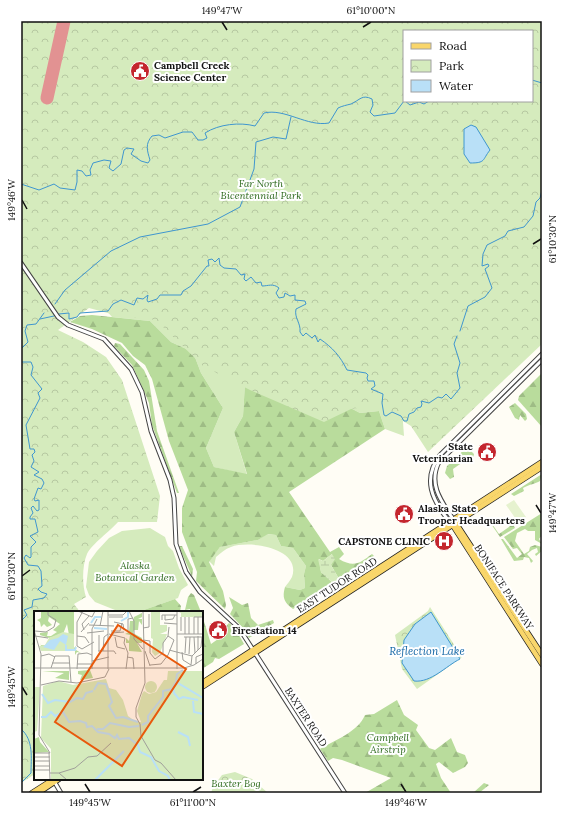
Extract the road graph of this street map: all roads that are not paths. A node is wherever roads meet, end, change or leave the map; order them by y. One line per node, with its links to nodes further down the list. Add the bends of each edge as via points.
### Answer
1 (21, 263): 7 (street, BAXTER ROAD, via 58,317 68,325 104,339 131,369 142,392 151,431 170,480 174,498 176,544 183,565 195,585 236,625)
2 (542, 354): 6 (street, via 440,455 432,466 431,490)
3 (542, 360): 6 (street, via 436,468 436,490)
4 (542, 462): 6 (main road, EAST TUDOR ROAD)
5 (542, 467): 6 (main road, EAST TUDOR ROAD)
6 (453, 522): 7 (main road, EAST TUDOR ROAD); 8 (main road, BONIFACE PARKWAY); 9 (main road, BONIFACE PARKWAY)
7 (254, 652): 10 (main road, EAST TUDOR ROAD); 11 (main road, EAST TUDOR ROAD); 16 (street, BAXTER ROAD)
8 (542, 655)
9 (542, 664)
10 (203, 682)
11 (203, 686)
12 (54, 780): 13 (main road); 14 (main road); 15 (street)
13 (32, 793)
14 (38, 793)
15 (61, 793)
16 (345, 793)

